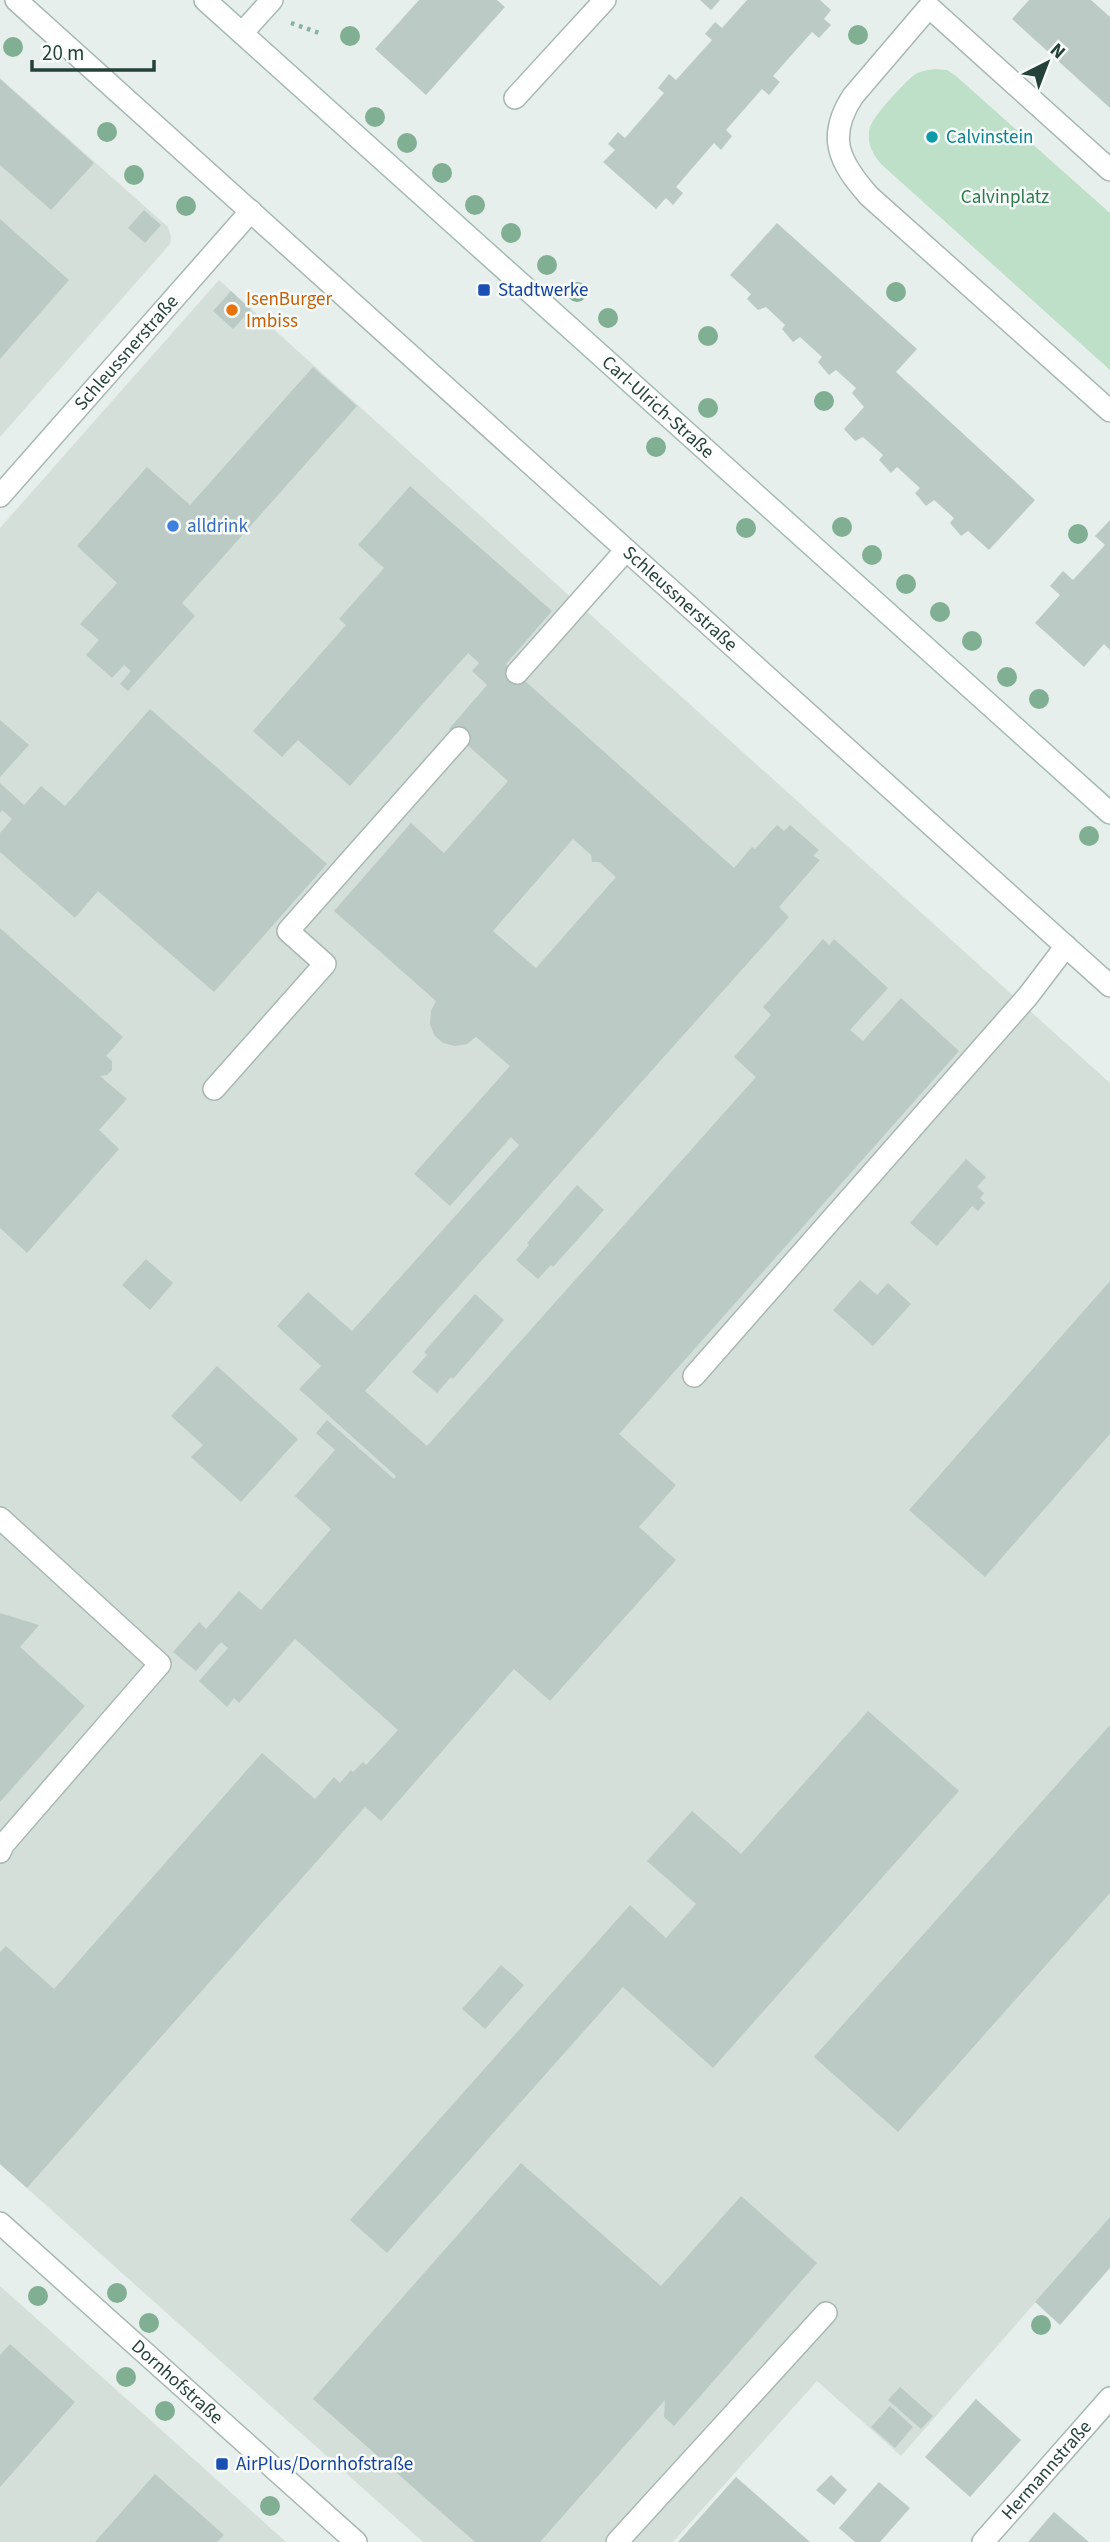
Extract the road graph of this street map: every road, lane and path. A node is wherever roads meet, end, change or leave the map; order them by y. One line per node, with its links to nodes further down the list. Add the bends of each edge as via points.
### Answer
1 (16, 0): 11 (street, Schleussnerstraße)
2 (205, 0): 7 (street, Carl-Ulrich-Straße)
3 (272, 0): 7 (street)
4 (605, 0): 9 (street)
5 (929, 2): 10 (street); 12 (street, via 843,112 839,149 848,171 869,196)
6 (292, 24): 8 (path)
7 (242, 33): 17 (street, Carl-Ulrich-Straße)
8 (322, 34)
9 (515, 98)
10 (1110, 170)
11 (251, 211): 13 (street, Schleussnerstraße); 14 (street, Schleussnerstraße)
12 (1110, 411)
13 (0, 496)
14 (626, 550): 15 (street); 18 (street, Schleussnerstraße)
15 (517, 673)
16 (459, 738): 20 (street, via 288,931 325,964)
17 (1110, 813)
18 (1066, 946): 19 (street, Schleussnerstraße); 21 (street, via 1028,996)
19 (1110, 986)
20 (214, 1089)
21 (694, 1376)
22 (0, 1518): 23 (street, via 160,1664)
23 (0, 1852)
24 (0, 2223): 27 (street, Dornhofstraße)
25 (826, 2313): 28 (street)
26 (1110, 2398): 29 (street, Hermannstraße)
27 (356, 2542)
28 (617, 2542)
29 (983, 2542)

